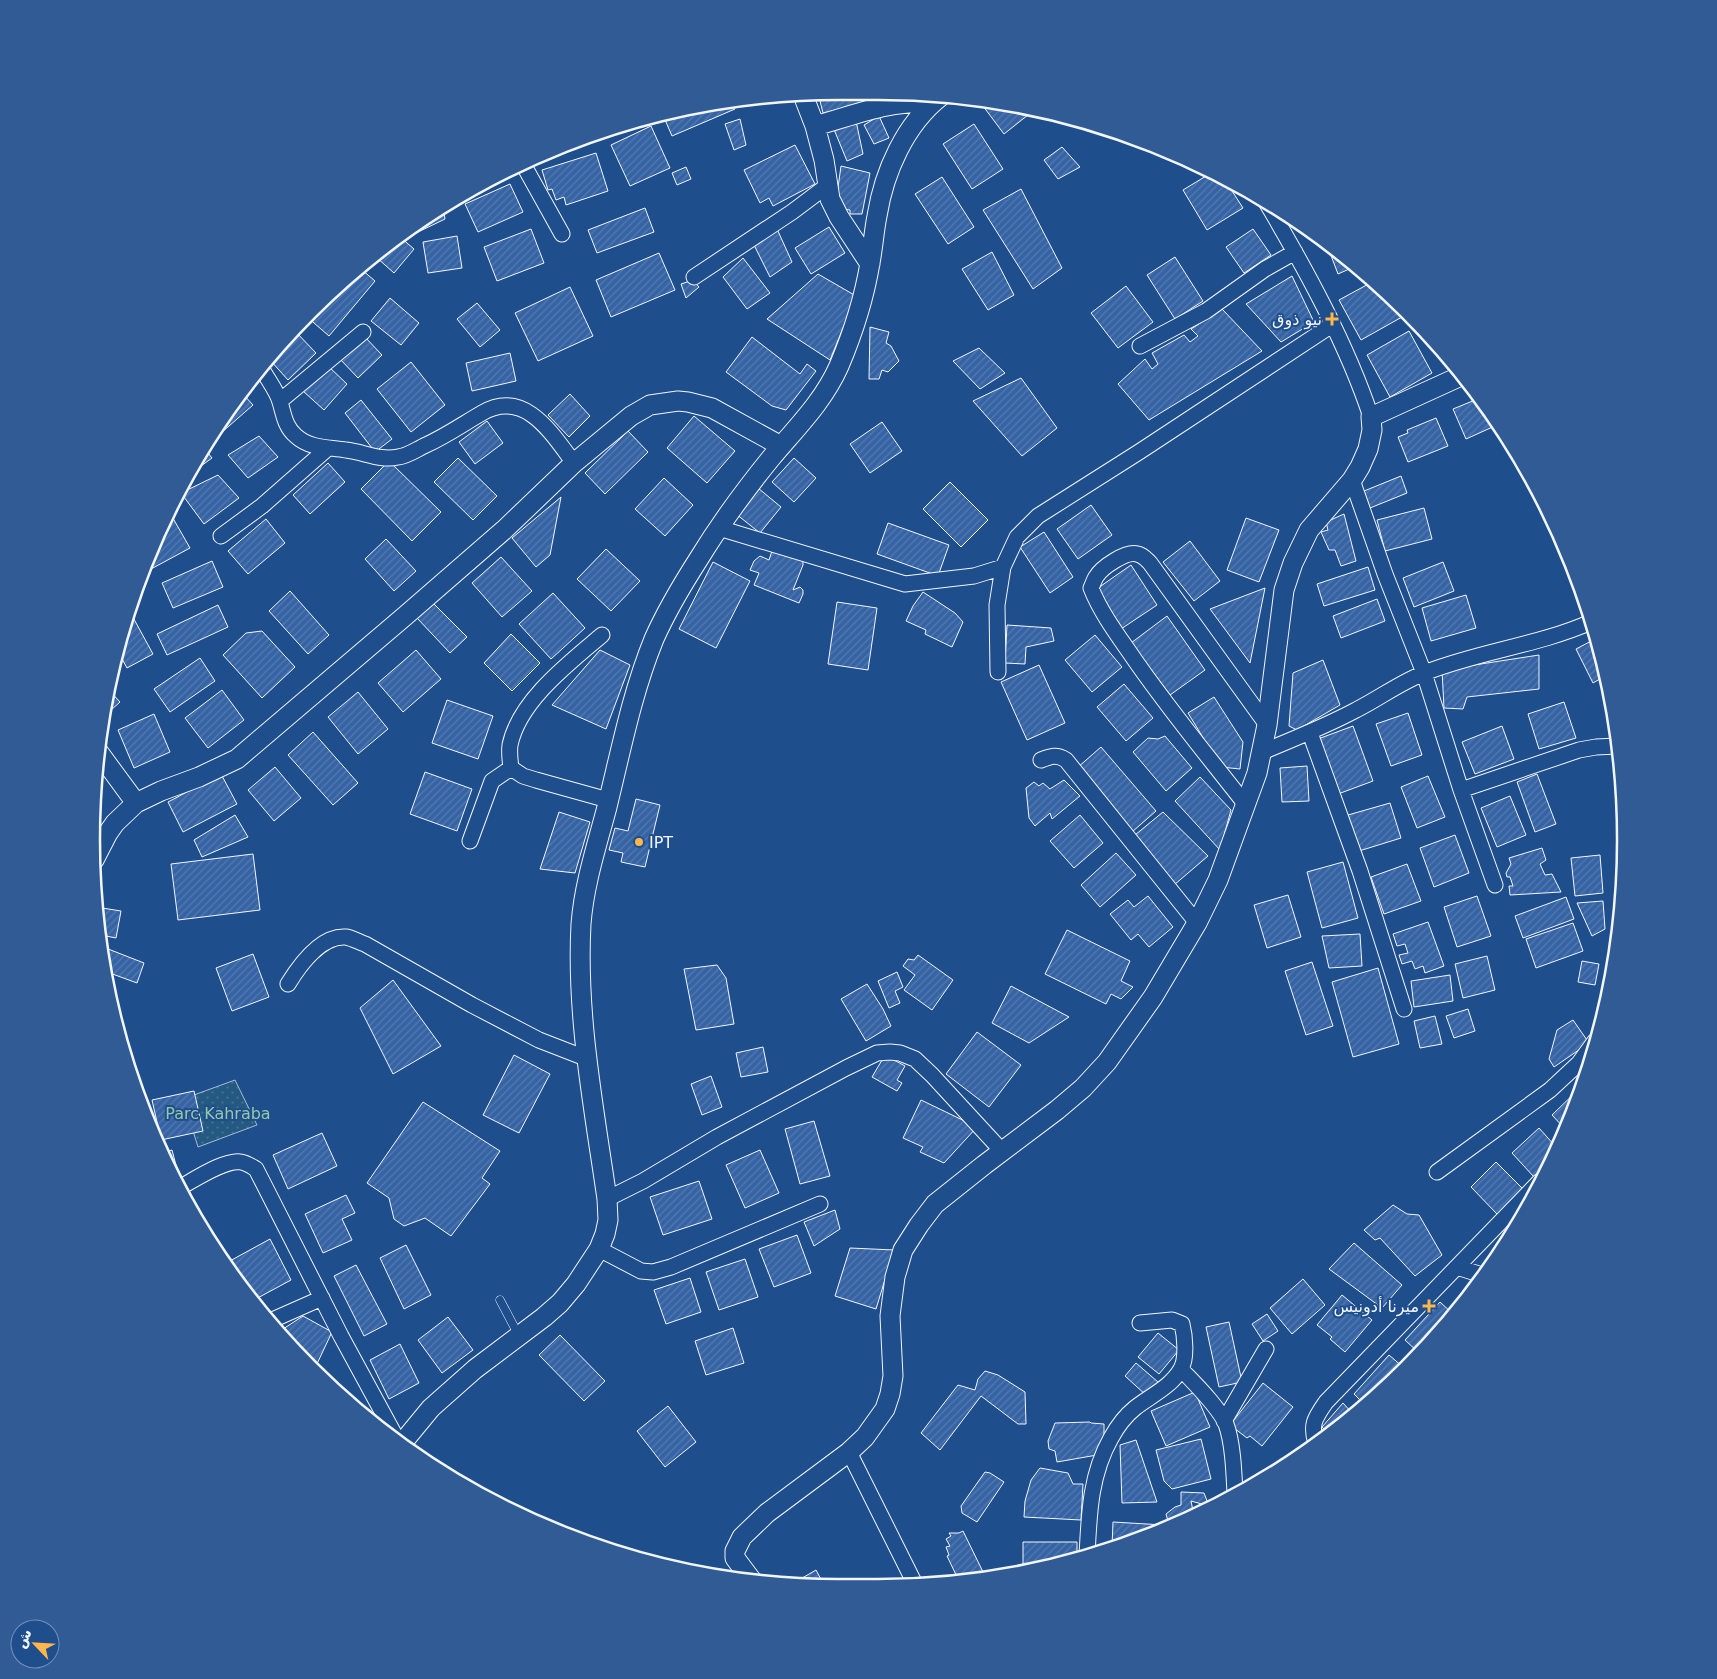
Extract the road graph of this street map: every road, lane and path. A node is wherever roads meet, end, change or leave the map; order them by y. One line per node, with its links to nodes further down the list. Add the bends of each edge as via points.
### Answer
1 (805, 101): 4 (street)
2 (917, 102): 4 (street, via 894,104)
3 (934, 103): 10 (street, via 904,141 885,181)
4 (814, 126): 6 (street)
5 (526, 170): 8 (street)
6 (828, 186): 10 (street, via 839,217); 11 (street)
7 (1274, 216): 9 (street)
8 (562, 234)
9 (1295, 252): 12 (street); 14 (street, via 1265,268 1206,311)
10 (870, 264): 19 (street, via 854,328 832,379 816,406)
11 (694, 277)
12 (1332, 325): 18 (street, via 1359,381); 25 (street, via 1038,516 1017,536)
13 (363, 332): 17 (street)
14 (1140, 346)
15 (265, 375): 17 (street)
16 (1455, 379): 18 (street)
17 (280, 401): 20 (street, via 288,427 296,436 306,443)
18 (1371, 417): 22 (street, via 1368,449)
19 (780, 446): 21 (street, via 712,408 678,401 650,405 631,416); 23 (street)
20 (328, 448): 21 (street, via 384,459 401,457 444,437 482,413 497,407 515,407 530,413 545,425); 24 (street, via 262,506)
21 (574, 463): 39 (street, via 504,530 237,759)
22 (1352, 480): 29 (street); 30 (street, via 1309,530 1290,572 1280,611)
23 (719, 528): 25 (street, via 905,584 974,576); 38 (street, via 655,637 635,693)
24 (221, 536)
25 (1003, 567): 28 (street, via 998,605)
26 (1585, 625): 29 (street, via 1564,633 1464,658)
27 (602, 635): 36 (street, via 533,699 510,745)
28 (998, 672)
29 (1424, 673): 31 (street); 37 (street)
30 (1267, 725): 33 (street); 40 (street, via 1143,556 1136,553 1122,556 1096,576 1091,588 1093,594 1123,644 1154,689)
31 (1310, 733): 33 (street); 46 (street, via 1360,871)
32 (1611, 746): 37 (street, via 1579,750)
33 (1262, 752): 40 (street)
34 (105, 760): 39 (street)
35 (1041, 760): 44 (street, via 1060,756 1066,760)
36 (511, 768): 38 (street, via 523,776); 41 (street, via 492,780)
37 (1461, 790): 43 (street)
38 (608, 800): 48 (street, via 589,874 582,921 583,1023)
39 (136, 804): 42 (street, via 111,828)
40 (1246, 805): 44 (street, via 1218,880)
41 (470, 840)
42 (100, 848)
43 (1495, 885)
44 (1197, 923): 49 (street, via 1153,997 1107,1062 1077,1093)
45 (288, 984): 48 (street, via 298,968 328,940 346,937 365,944 539,1040)
46 (1404, 1009)
47 (1585, 1055): 50 (street, via 1550,1090)
48 (588, 1059): 53 (street)
49 (1002, 1151): 53 (street, via 915,1059 900,1053 877,1053 717,1136); 69 (street, via 935,1204 903,1250 891,1297 893,1376 890,1394 876,1424)
50 (1437, 1172)
51 (186, 1185): 58 (street, via 234,1162 256,1169)
52 (1525, 1197): 56 (street)
53 (607, 1199): 55 (street, via 608,1220)
54 (820, 1204): 55 (street, via 654,1272 641,1271)
55 (599, 1249): 62 (street, via 560,1304)
56 (1457, 1267): 57 (street); 67 (street, via 1326,1402 1315,1418)
57 (1476, 1272)
58 (322, 1298): 60 (street); 66 (street)
59 (500, 1300): 62 (lane)
60 (277, 1318)
61 (1140, 1323): 64 (street, via 1172,1320 1182,1324 1184,1362)
62 (519, 1336): 68 (street, via 431,1408)
63 (1266, 1349): 65 (street)
64 (1181, 1369): 65 (street); 71 (street, via 1174,1379 1133,1410 1110,1438 1096,1469)
65 (1224, 1420): 70 (street)
66 (391, 1427)
67 (1314, 1436)
68 (406, 1438)
69 (849, 1452): 72 (street, via 767,1513 742,1537 735,1558); 73 (street)
70 (1235, 1486)
71 (1087, 1548)
72 (746, 1573)
73 (912, 1578)

